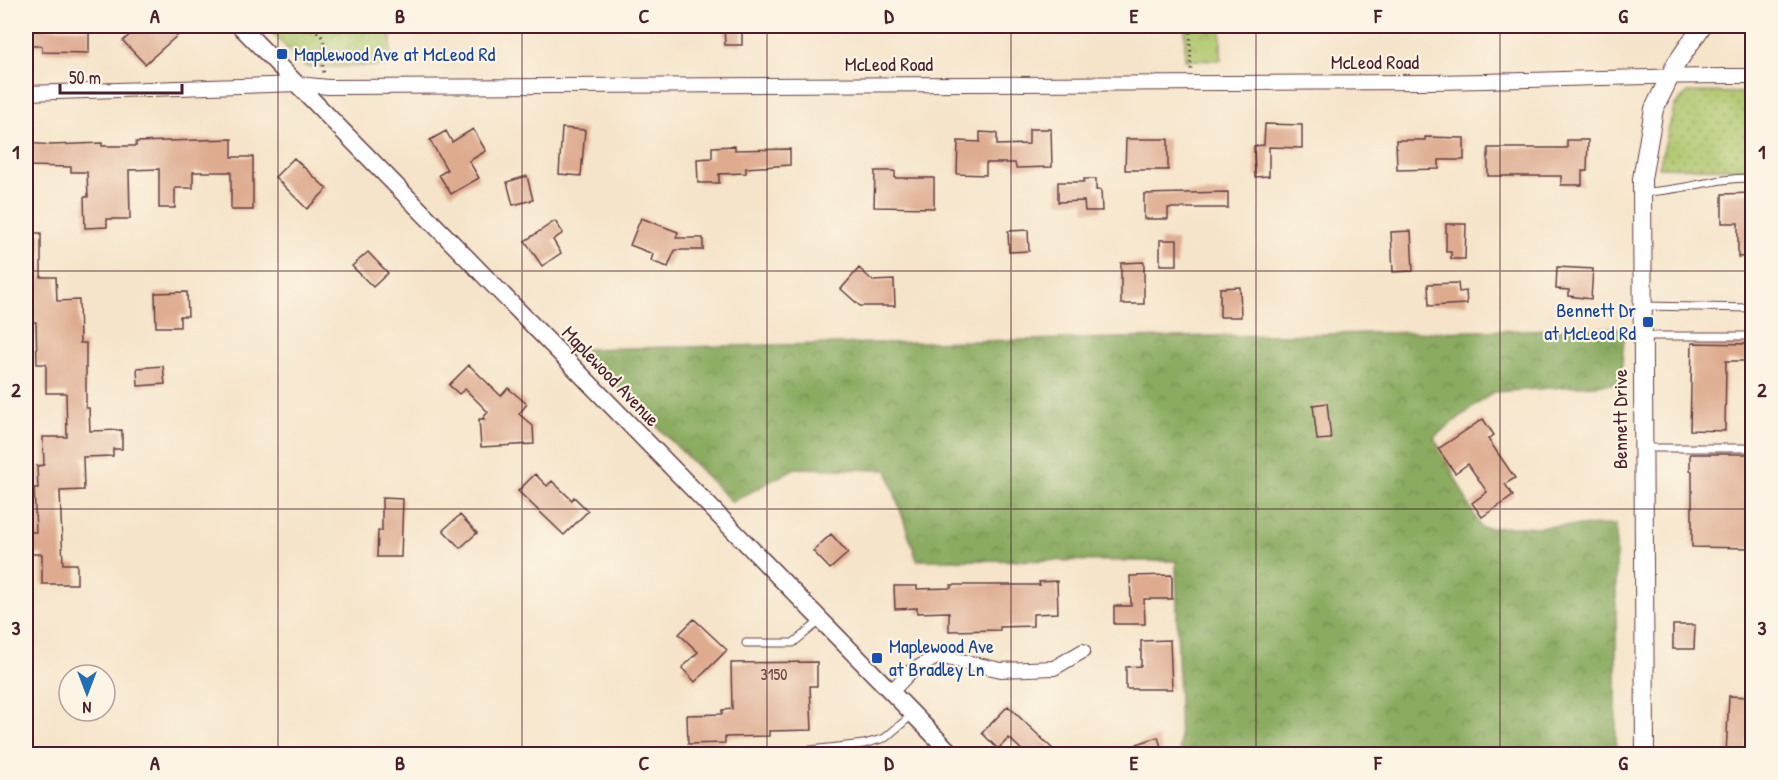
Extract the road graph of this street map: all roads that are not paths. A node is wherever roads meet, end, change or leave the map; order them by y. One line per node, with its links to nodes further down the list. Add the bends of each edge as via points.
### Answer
1 (240, 26): 5 (street, Maplewood Avenue)
2 (1702, 26): 3 (main road, Bennett Drive)
3 (1671, 75): 4 (street, McLeod Road); 5 (street, McLeod Road, via 1534,81 328,87); 8 (main road, Bennett Drive, via 1654,109)
4 (1752, 76)
5 (298, 84): 6 (street, McLeod Road); 15 (street, Maplewood Avenue)
6 (26, 93)
7 (1752, 178): 8 (lane, via 1718,179)
8 (1642, 192): 9 (main road, Bennett Drive)
9 (1643, 306): 10 (lane); 11 (main road, Bennett Drive)
10 (1752, 308)
11 (1643, 336): 12 (lane); 13 (main road, Bennett Drive)
12 (1752, 336)
13 (1643, 448): 14 (lane); 22 (main road, Bennett Drive)
14 (1752, 448)
15 (820, 621): 16 (lane, via 793,643); 18 (street, Maplewood Avenue)
16 (746, 643)
17 (1083, 651): 18 (street, via 1054,668 1001,670 938,656 909,673)
18 (891, 692): 19 (street, Maplewood Avenue)
19 (913, 714): 20 (lane, via 885,738); 21 (street, Maplewood Avenue)
20 (775, 754)
21 (952, 754)
22 (1645, 754)

